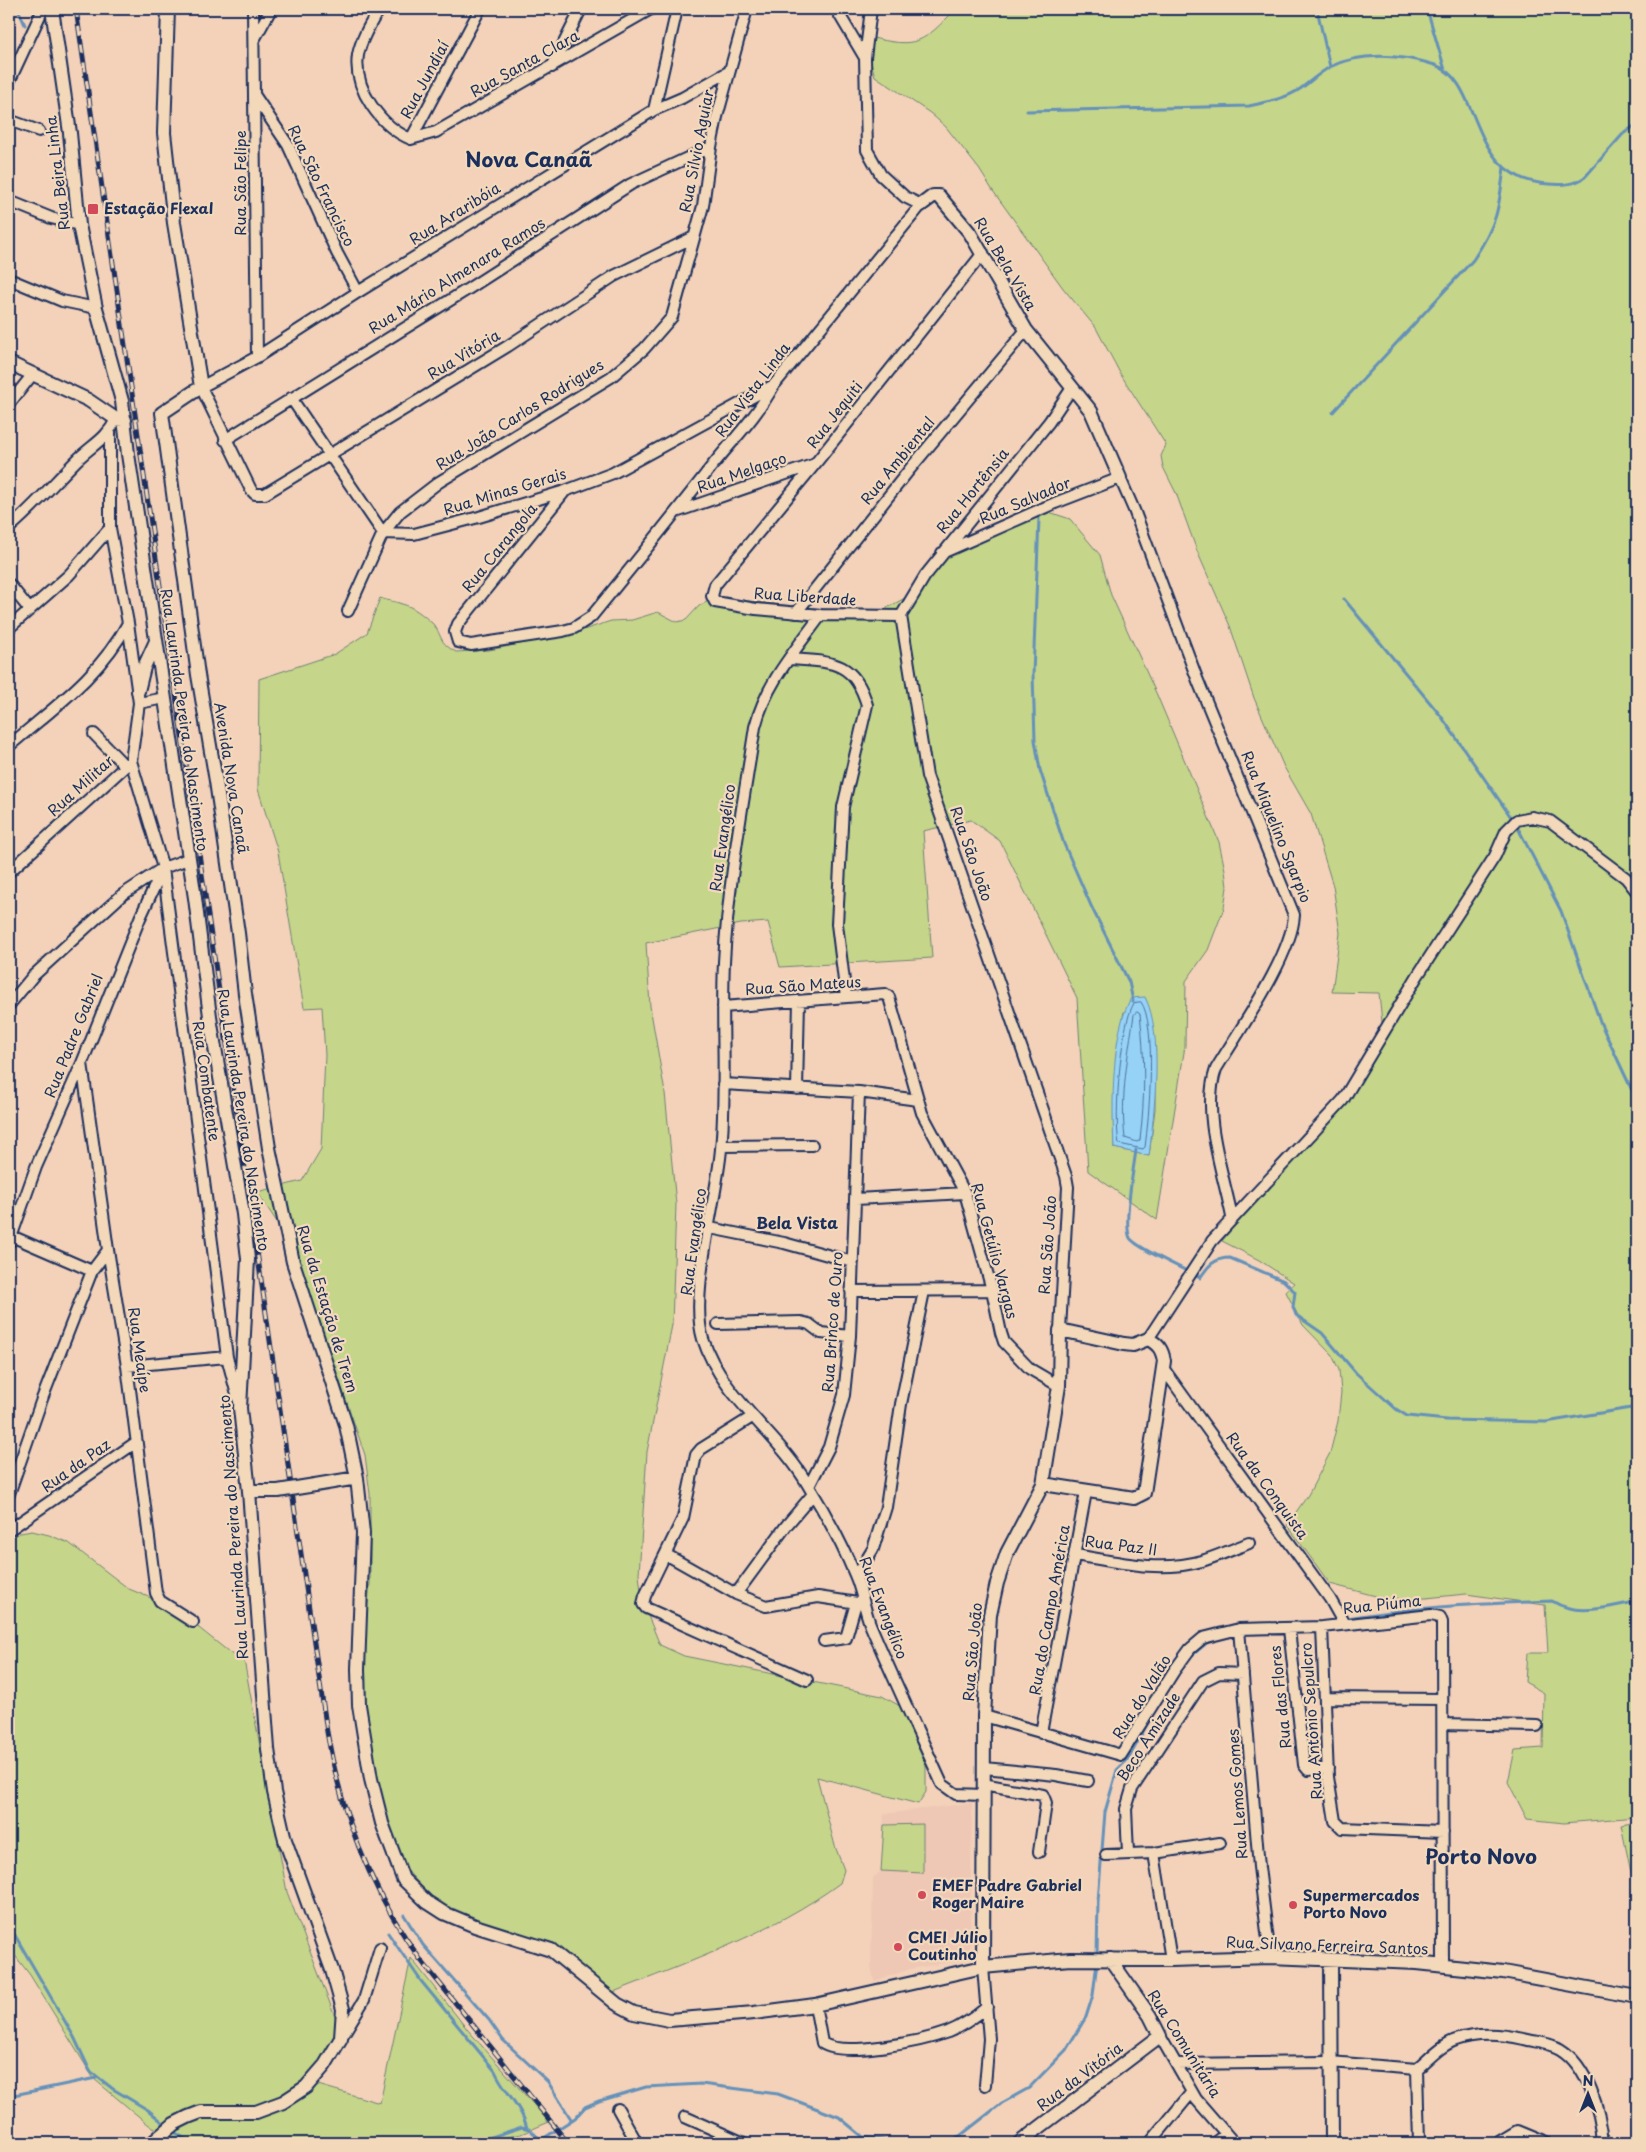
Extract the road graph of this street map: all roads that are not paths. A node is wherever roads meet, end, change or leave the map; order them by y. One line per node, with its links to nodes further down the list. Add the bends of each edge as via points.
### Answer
1 (43, 9): 18 (street)
2 (52, 9): 27 (street, Rua Beira Linha)
3 (168, 9): 38 (street, via 164,133 174,223)
4 (253, 9): 14 (street, Rua São Felipe)
5 (272, 9): 14 (street)
6 (378, 9): 23 (street, via 361,46 358,72 378,116 393,130)
7 (480, 9): 23 (street, Rua Jundiaí)
8 (582, 9): 16 (street)
9 (651, 9): 16 (street, Rua Santa Clara)
10 (677, 9): 20 (street)
11 (748, 9): 17 (street, Rua Silvio Aguiar)
12 (836, 9): 15 (street)
13 (871, 9): 15 (street)
14 (254, 39): 19 (street, Rua São Felipe)
15 (865, 58): 26 (street, via 868,150 881,175 905,197)
16 (551, 68): 23 (street, Rua Santa Clara, via 436,132)
17 (728, 72): 20 (street, Rua Araribóia); 24 (street, Rua Silvio Aguiar)
18 (9, 82)
19 (255, 95): 31 (street, Rua São Francisco, via 288,146); 34 (street, Rua São Felipe)
20 (654, 110): 31 (street, Rua Araribóia)
21 (9, 120): 22 (street)
22 (39, 131)
23 (411, 139)
24 (711, 147): 28 (street, Rua Silvio Aguiar, via 703,206); 40 (street, Rua Mário Almenara Ramos, via 631,184)
25 (9, 201): 27 (street)
26 (921, 205): 29 (street, Rua Bela Vista, via 933,196 941,198); 37 (street, Rua Vista Linda)
27 (79, 225): 32 (street, Rua Beira Linha)
28 (694, 237): 45 (street, Rua Vitória, via 614,276 508,346); 52 (street, Rua João Carlos Rodrigues, via 674,312 644,349 612,377 439,482 400,512)
29 (983, 253): 33 (street, Rua Bela Vista); 46 (street, Rua Jequiti)
30 (9, 279): 32 (street, via 68,303)
31 (358, 292): 34 (street, Rua Araribóia)
32 (96, 308): 42 (street, Rua Beira Linha, via 118,383)
33 (1026, 330): 39 (street, Rua Bela Vista); 58 (street, Rua Ambiental)
34 (257, 357): 38 (street, Rua Araribóia)
35 (9, 363): 36 (street)
36 (33, 374): 41 (street); 42 (street)
37 (774, 385): 48 (street, Rua Minas Gerais, via 613,473); 49 (street, Rua Vista Linda, via 760,410)
38 (201, 387): 44 (street); 87 (street, Avenida Nova Canaã, via 162,412 196,665)
39 (1072, 388): 47 (street, Rua Bela Vista, via 1092,410); 53 (street, Rua Hortênsia, via 1049,422)
40 (291, 398): 44 (street, Rua Mário Almenara Ramos); 45 (street)
41 (9, 404)
42 (121, 419): 43 (street); 64 (street, Rua Laurinda Pereira do Nascimento)
43 (110, 432): 50 (street); 51 (street, Rua Militar)
44 (225, 440): 45 (street, Rua Vitória, via 255,494 265,494)
45 (330, 454): 52 (street)
46 (815, 464): 49 (street, Rua Melgaço); 55 (street, Rua Jequiti, via 715,585)
47 (1120, 478): 53 (street, Rua Salvador); 90 (street, Rua Miquelino Sgarpio, via 1198,681 1294,915 1289,940 1212,1081 1210,1112)
48 (565, 491): 52 (street, Rua Minas Gerais, via 414,534); 61 (street, Rua Carangola, via 458,624 455,632 458,642 472,646 563,631)
49 (679, 511): 61 (street, Rua Vista Linda)
50 (9, 528)
51 (110, 528): 56 (street, via 69,575); 62 (street, Rua Militar)
52 (383, 533): 57 (street, Rua João Carlos Rodrigues)
53 (942, 553): 60 (street, Rua Hortênsia)
54 (9, 584): 56 (street)
55 (712, 596): 58 (street, Rua Liberdade, via 720,604)
56 (30, 610): 63 (street)
57 (348, 611)
58 (796, 613): 59 (street, Rua Liberdade)
59 (821, 616): 60 (street, Rua Liberdade); 65 (street, Rua Evangélico)
60 (901, 616): 100 (street, Rua São João, via 927,776 1066,1176)
61 (591, 618)
62 (128, 623): 66 (street, Rua Militar); 69 (street, via 92,675)
63 (9, 628)
64 (156, 640): 66 (street, via 144,667); 67 (street, Rua Laurinda Pereira do Nascimento)
65 (790, 658): 76 (street, via 840,665 850,674 867,705 843,807 836,924); 79 (street, Rua Evangélico, via 768,690 755,727 732,876)
66 (138, 697): 67 (street); 70 (street, Rua Militar)
67 (165, 698): 71 (street, Rua Laurinda Pereira do Nascimento)
68 (94, 734): 70 (street)
69 (9, 746)
70 (128, 763): 72 (street, Rua Combatente); 73 (street, Rua Militar)
71 (188, 859): 72 (street); 107 (street, Rua Laurinda Pereira do Nascimento, via 248,1259)
72 (162, 868): 78 (street, via 122,895 33,976); 80 (street, Rua Padre Gabriel); 103 (street, Rua Combatente)
73 (9, 872)
74 (1637, 892): 90 (street, via 1626,878 1550,821 1532,817 1517,820 1506,832 1495,856 1343,1100)
75 (885, 994): 76 (street, Rua São Mateus); 84 (street, Rua Getúlio Vargas, via 892,1001)
76 (846, 997): 77 (street, Rua São Mateus)
77 (799, 1001): 79 (street, Rua São Mateus); 82 (street)
78 (9, 1005)
79 (723, 1007): 81 (street, Rua Evangélico)
80 (82, 1063): 92 (street, Rua Padre Gabriel, via 36,1167); 93 (street, Rua Meaípe)
81 (723, 1084): 82 (street); 86 (street, Rua Evangélico)
82 (797, 1089): 83 (street)
83 (859, 1092): 84 (street); 89 (street, Rua Brinco de Ouro)
84 (918, 1100): 88 (street, Rua Getúlio Vargas, via 927,1125)
85 (812, 1144): 86 (street)
86 (722, 1146): 91 (street, Rua Evangélico)
87 (269, 1148): 110 (street, Rua da Estação de Trem, via 293,1262 346,1425)
88 (966, 1194): 89 (street); 96 (street, Rua Getúlio Vargas)
89 (856, 1199): 94 (street, Rua Brinco de Ouro)
90 (1232, 1217): 102 (street, via 1206,1249)
91 (710, 1228): 94 (street, via 784,1243); 108 (street, Rua Evangélico, via 700,1297 699,1321 703,1339 713,1363)
92 (10, 1238): 95 (street)
93 (108, 1250): 95 (street); 104 (street, Rua Meaípe)
94 (853, 1262): 97 (street, Rua Brinco de Ouro)
95 (92, 1271): 115 (street)
96 (992, 1290): 98 (street); 106 (street, Rua Getúlio Vargas, via 1004,1342 1030,1369)
97 (851, 1291): 98 (street); 101 (street, Rua Brinco de Ouro)
98 (924, 1291): 120 (street, via 900,1412 886,1507 873,1549)
99 (718, 1324): 101 (street, via 801,1322 821,1333)
100 (1060, 1330): 102 (street, via 1124,1344); 106 (street, Rua São João)
101 (850, 1336): 112 (street, Rua Brinco de Ouro, via 844,1395 836,1427)
102 (1148, 1339): 105 (street, via 1160,1347)
103 (227, 1356): 104 (street); 107 (street, Rua Combatente)
104 (127, 1366): 109 (street, Rua Meaípe)
105 (1163, 1368): 114 (street, via 1144,1493 1134,1498); 124 (street, Rua da Conquista, via 1330,1599)
106 (1059, 1386): 111 (street, Rua São João)
107 (240, 1408): 113 (street, Rua Laurinda Pereira do Nascimento)
108 (752, 1417): 112 (street, Rua Evangélico, via 788,1454); 118 (street, via 696,1455 687,1506)
109 (135, 1443): 116 (street, Rua da Paz); 123 (street, Rua Meaípe, via 156,1593 160,1600)
110 (357, 1478): 113 (street, bridge, via 278,1491); 155 (street, Rua Silvano Ferreira Santos, via 363,1533 358,1669 360,1705 382,1823 403,1879 444,1913 551,1950 617,2004 642,2016 686,2019)
111 (1043, 1484): 114 (street); 133 (street, Rua São João, via 1007,1553 997,1583 986,1653)
112 (811, 1490): 120 (street, Rua Evangélico); 121 (street, Rua Brinco de Ouro)
113 (249, 1491): 158 (street, Rua Laurinda Pereira do Nascimento, via 259,1645 274,1792 285,1840 343,2009)
114 (1086, 1492): 119 (street, Rua do Campo América)
115 (9, 1494)
116 (9, 1530)
117 (1249, 1543): 119 (street, Rua Paz II, via 1201,1561 1170,1566 1147,1567)
118 (667, 1554): 121 (street); 130 (street, via 643,1600 646,1608)
119 (1075, 1555): 136 (street, Rua do Campo América)
120 (856, 1577): 122 (street, Rua Evangélico)
121 (736, 1594): 122 (street, via 766,1606 818,1597)
122 (860, 1603): 128 (street, via 846,1638); 140 (street, Rua Evangélico, via 942,1784 956,1794)
123 (193, 1622)
124 (1344, 1624): 125 (street, Rua Piúma); 132 (street, Rua Piúma, via 1440,1616)
125 (1322, 1627): 127 (street, Rua do Valão); 131 (street, Rua Antônio Sepulcro)
126 (1239, 1629): 127 (street, Rua do Valão); 129 (street, Rua Lemos Gomes); 136 (street, Rua do Valão, via 1202,1638 1190,1649 1121,1755)
127 (1289, 1629): 138 (street, Rua das Flores, via 1304,1765 1308,1770)
128 (824, 1642)
129 (1243, 1674): 144 (street, Beco Amizade, via 1219,1673 1203,1681 1132,1789 1126,1809); 148 (street, Rua Lemos Gomes, via 1258,1867)
130 (807, 1680)
131 (1325, 1698): 132 (street); 138 (street, Rua Antônio Sepulcro)
132 (1442, 1700): 134 (street)
133 (984, 1716): 136 (street, Rua do Valão); 137 (street, Rua São João)
134 (1443, 1724): 135 (street); 141 (street)
135 (1537, 1726)
136 (1041, 1733)
137 (984, 1768): 139 (street); 140 (street, Rua São João)
138 (1328, 1768): 141 (street, Rua Antônio Sepulcro, via 1338,1826)
139 (1088, 1781)
140 (983, 1790): 143 (street, Rua Evangélico, via 1043,1795 1046,1803); 153 (street, Rua São João)
141 (1443, 1832): 152 (street)
142 (1220, 1843): 145 (street)
143 (1039, 1852)
144 (1128, 1853): 145 (street); 146 (street)
145 (1154, 1853): 150 (street)
146 (1106, 1855)
147 (380, 1948): 158 (street, via 364,2000)
148 (1270, 1957): 150 (street, Rua Silvano Ferreira Santos); 151 (street, Rua Silvano Ferreira Santos)
149 (1110, 1960): 150 (street, Rua Silvano Ferreira Santos); 153 (street, Rua Silvano Ferreira Santos, via 1070,1959); 157 (street, Rua Comunitária, via 1150,2016)
150 (1171, 1960)
151 (1331, 1960): 152 (street, Rua Silvano Ferreira Santos); 159 (street)
152 (1443, 1965): 154 (street, Rua Silvano Ferreira Santos, via 1503,1972)
153 (983, 1967): 155 (street, Rua Silvano Ferreira Santos); 156 (street)
154 (1637, 1997)
155 (815, 2005): 156 (street, via 822,2043 853,2048 916,2041 947,2032)
156 (987, 2008): 162 (street)
157 (1160, 2036): 160 (street, Rua Comunitária); 170 (street, Rua da Vitória)
158 (341, 2038): 167 (street, Rua Laurinda Pereira do Nascimento, via 325,2065 306,2087 283,2102 256,2112 201,2112 174,2124)
159 (1330, 2062): 160 (street); 161 (street); 174 (street)
160 (1176, 2064): 163 (street, Rua Comunitária)
161 (1417, 2069): 175 (street); 178 (street, via 1445,2045 1476,2035 1506,2035 1555,2046 1570,2057 1591,2092 1602,2130)
162 (985, 2085)
163 (1192, 2092): 166 (street, Rua Comunitária); 171 (street)
164 (618, 2109): 168 (street)
165 (685, 2117): 169 (street)
166 (1226, 2134): 172 (street); 173 (street, Rua Comunitária)
167 (152, 2143)
168 (637, 2143)
169 (744, 2143)
170 (1019, 2143)
171 (1150, 2143)
172 (1214, 2143)
173 (1234, 2143)
174 (1332, 2143)
175 (1419, 2143)
176 (1498, 2143): 177 (street, via 1518,2131)
177 (1548, 2143)
178 (1602, 2143)

